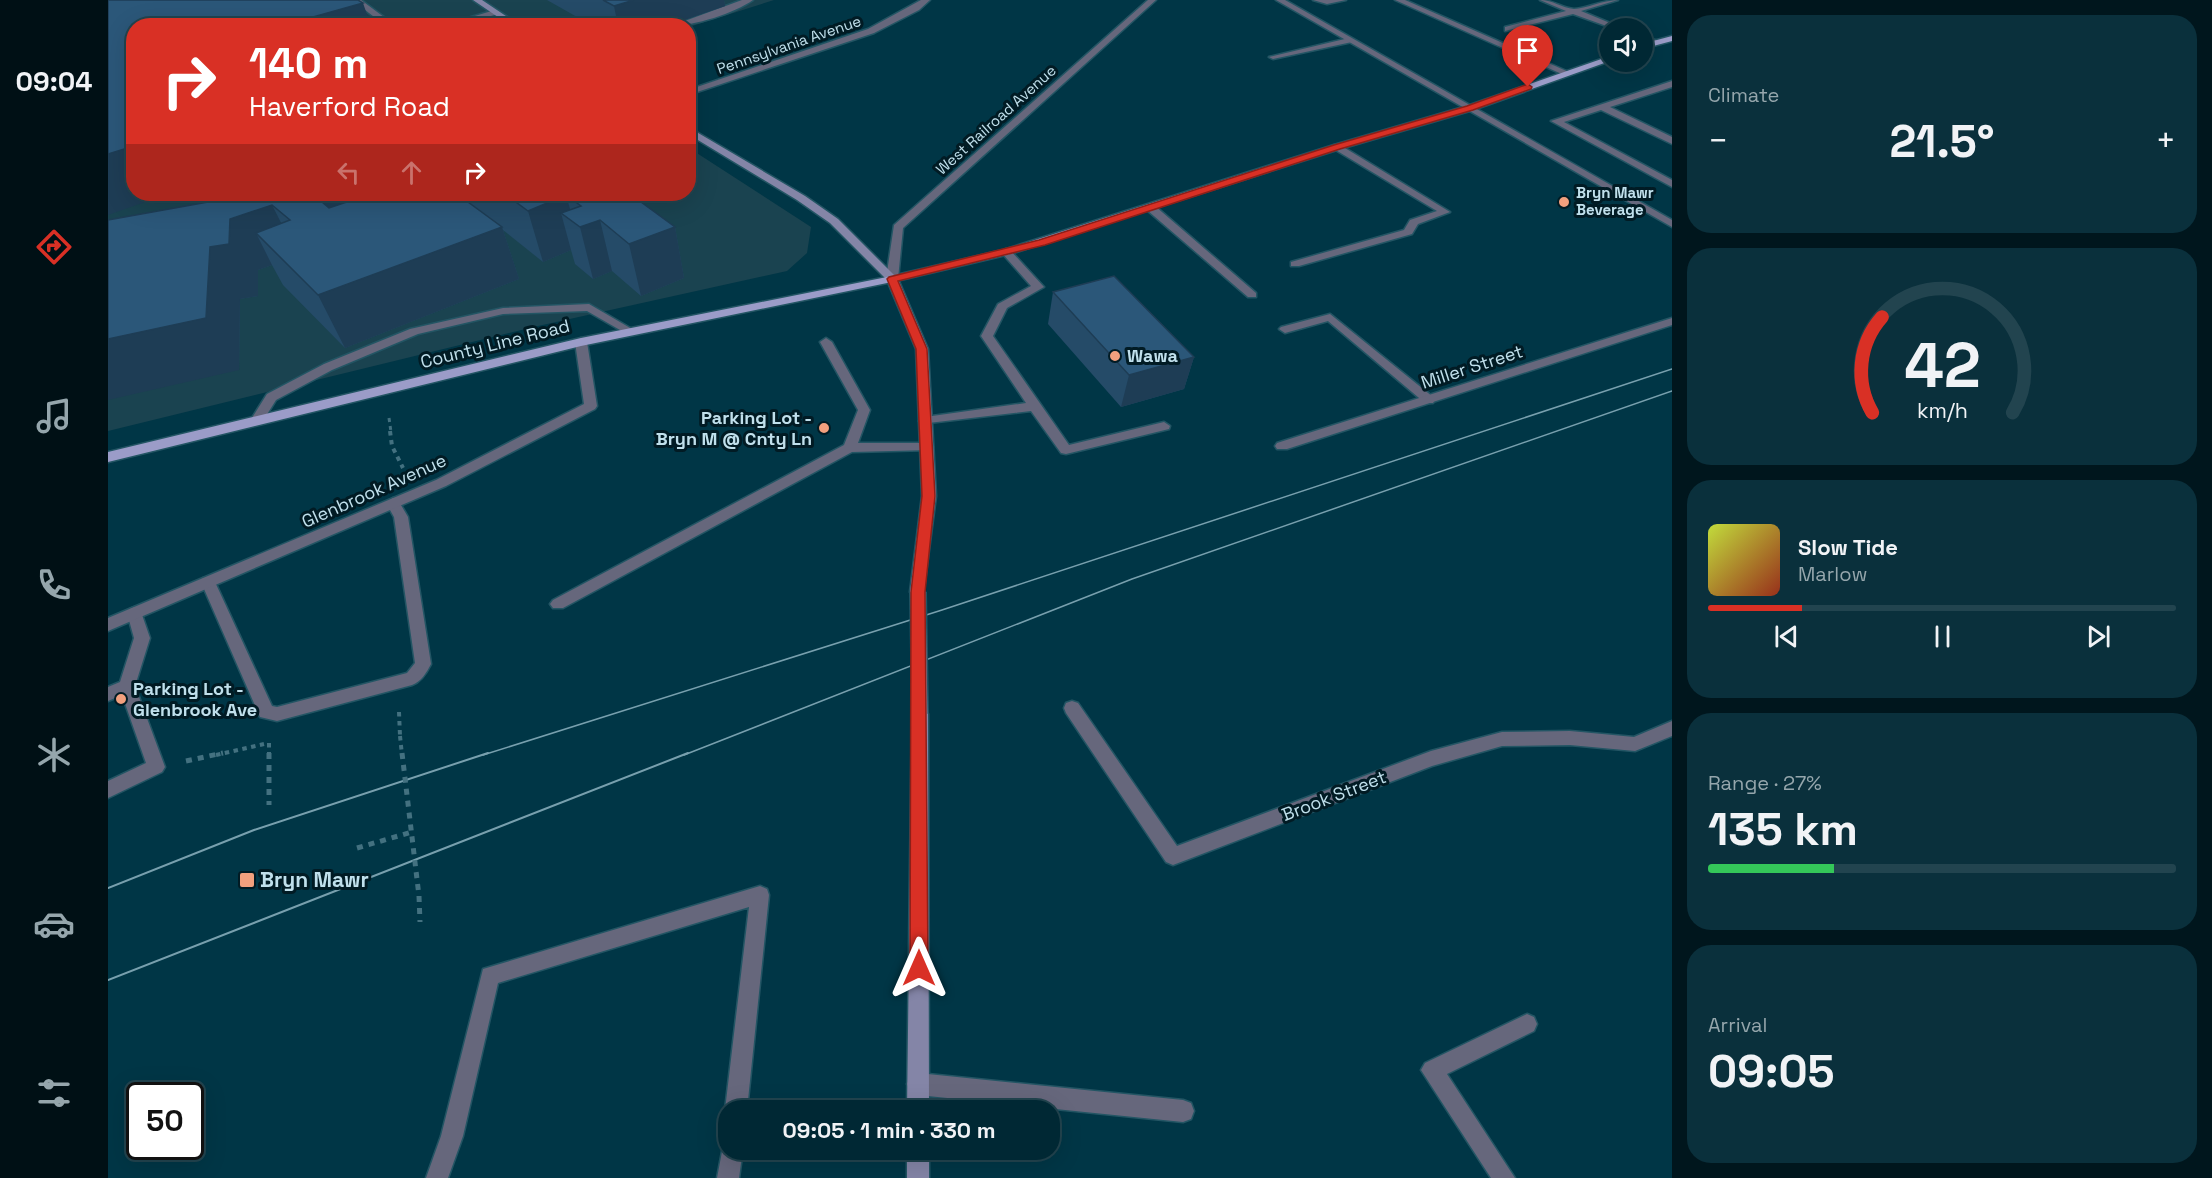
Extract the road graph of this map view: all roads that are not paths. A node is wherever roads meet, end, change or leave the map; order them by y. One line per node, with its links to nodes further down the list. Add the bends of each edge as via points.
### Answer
1 (356, 0): 14 (street)
2 (477, 0): 12 (main road)
3 (749, 0): 17 (street)
4 (926, 0): 27 (street, Pennsylvania Avenue, via 871,31)
5 (1152, 0): 38 (street, West Railroad Avenue, via 898,227)
6 (1280, 0): 21 (street)
7 (1317, 0): 8 (street)
8 (1342, 0)
9 (1399, 0): 25 (street)
10 (1544, 0): 13 (street)
11 (1614, 0): 13 (street)
12 (495, 12): 15 (street); 16 (main road)
13 (1574, 12): 18 (street); 19 (street)
14 (381, 18)
15 (473, 18)
16 (504, 18)
17 (696, 19)
18 (1599, 21)
19 (1508, 29)
20 (1672, 38): 22 (main road)
21 (1348, 40): 23 (street); 29 (street)
22 (1655, 43)
23 (1273, 57)
24 (1599, 62): 25 (main road, County Line Road)
25 (1566, 73): 29 (main road, County Line Road)
26 (1672, 84): 28 (street)
27 (696, 90)
28 (1602, 106): 31 (street); 33 (street, via 1556,121)
29 (1470, 108): 32 (main road, County Line Road); 35 (street)
30 (696, 135): 38 (main road, via 834,221)
31 (1672, 141)
32 (1337, 147): 34 (main road, County Line Road); 37 (street, via 1445,212 1414,222 1408,232)
33 (1672, 184)
34 (1151, 208): 36 (main road, County Line Road); 39 (street)
35 (1672, 224)
36 (1006, 252): 38 (main road, County Line Road); 46 (street, via 1038,287 1002,306 987,336)
37 (1294, 264)
38 (892, 279): 42 (main road, County Line Road); 48 (main road, via 921,349)
39 (1252, 295)
40 (1672, 321): 45 (street, Miller Street)
41 (1285, 329): 45 (street, via 1330,317)
42 (631, 332): 43 (main road, County Line Road); 47 (street, via 589,307 503,311 414,331 328,367 271,397)
43 (581, 342): 47 (main road, County Line Road); 54 (street, Glenbrook Avenue, via 591,406 441,483)
44 (826, 342): 52 (street, via 864,410)
45 (1429, 400): 50 (street, Miller Street)
46 (1034, 406): 48 (street); 49 (street, via 1066,450)
47 (256, 421): 53 (main road, County Line Road)
48 (925, 421): 51 (main road)
49 (1164, 426)
50 (1282, 446)
51 (926, 447): 52 (street); 65 (main road, bridge, via 929,496 918,592)
52 (850, 448): 56 (street)
53 (108, 457)
54 (393, 503): 55 (street, Glenbrook Avenue); 55 (street, via 401,517 423,664 412,678 277,714 266,712)
55 (208, 582): 57 (street, Glenbrook Avenue)
56 (558, 604)
57 (135, 613): 58 (street, Glenbrook Avenue); 59 (street, via 142,638)
58 (108, 625)
59 (127, 686): 60 (street); 63 (street, via 156,767)
60 (108, 694)
61 (1072, 708): 62 (street, Brook Street, via 1173,856 1431,759 1502,740 1570,738 1635,744)
62 (1672, 728)
63 (108, 790)
64 (1527, 1024): 74 (street, via 1432,1070)
65 (918, 1084): 67 (main road); 68 (street)
66 (737, 1100): 71 (street, via 760,895 490,976 452,1136)
67 (918, 1100)
68 (1183, 1111)
69 (730, 1160): 72 (street)
70 (918, 1160): 73 (main road)
71 (437, 1178)
72 (728, 1178)
73 (918, 1178)
74 (1504, 1178)

